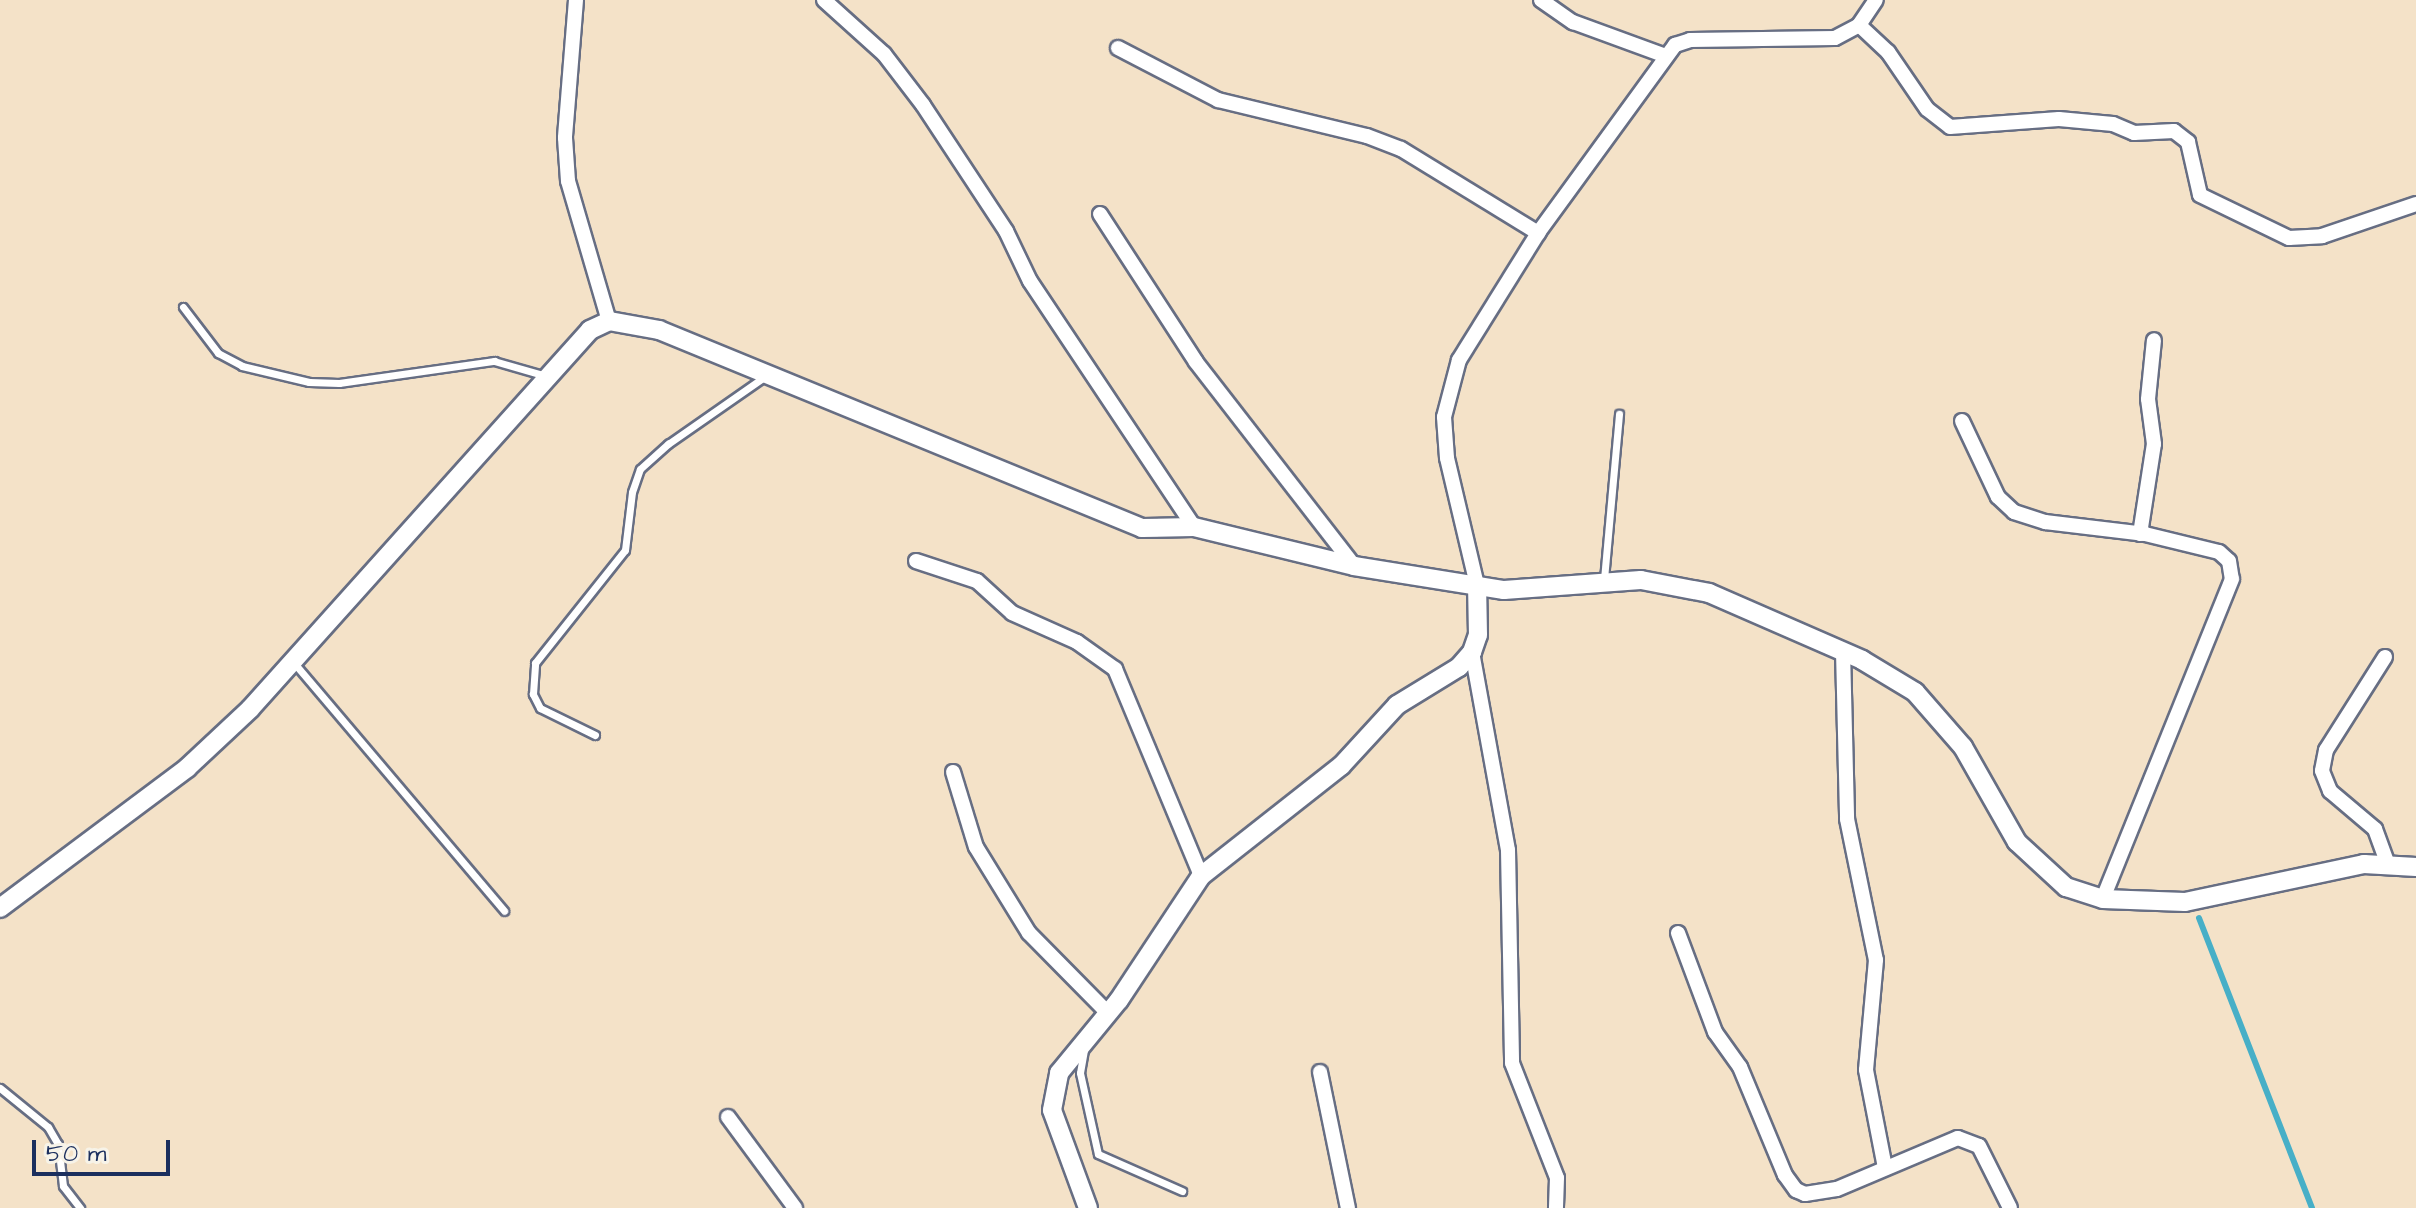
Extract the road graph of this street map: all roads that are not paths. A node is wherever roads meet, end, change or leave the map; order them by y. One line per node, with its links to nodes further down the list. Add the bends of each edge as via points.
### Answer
1 (576, 0): 12 (street, via 565,138 568,181)
2 (824, 0): 18 (street, via 884,54 923,105 1006,231 1030,281)
3 (1541, 0): 7 (street, via 1573,22)
4 (1876, 0): 5 (street)
5 (1859, 25): 7 (street, via 1835,38 1690,40); 8 (street, via 1888,52 1927,109 1950,127 2059,119 2113,124 2134,133 2174,131 2188,142 2200,195 2289,238 2322,236)
6 (1118, 48): 10 (street, via 1218,100 1401,149)
7 (1663, 55): 10 (street)
8 (2416, 204)
9 (1100, 214): 21 (street, via 1196,362)
10 (1538, 233): 23 (street, via 1459,360 1444,417 1447,458)
11 (183, 307): 15 (lane, via 218,353 242,366 309,382 339,383 494,361)
12 (609, 321): 14 (street, via 659,330); 15 (street, via 590,330)
13 (2154, 340): 19 (street, via 2148,385 2154,444)
14 (766, 376): 18 (street, via 1142,528); 28 (lane, via 640,469 625,550 535,663 533,694 540,708)
15 (548, 377): 27 (street)
16 (1619, 414): 22 (lane)
17 (1962, 421): 19 (street, via 1998,497 2014,512 2045,522)
18 (1194, 527): 21 (street)
19 (2140, 534): 33 (street, via 2219,552 2229,561 2232,579)
20 (916, 561): 32 (street, via 977,581 1012,613 1077,642 1115,669)
21 (1354, 566): 23 (street)
22 (1604, 584): 23 (street, via 1504,590); 24 (street, via 1641,580 1709,593)
23 (1477, 585): 25 (street, via 1478,635)
24 (1843, 651): 33 (street, via 1915,692 1939,717 1963,747 1997,815 2047,874 2066,887); 42 (street, via 1847,819 1876,960 1866,1070)
25 (1472, 652): 32 (street, via 1459,667 1397,705 1341,766); 48 (street, via 1508,850 1512,1063 1557,1178)
26 (2385, 657): 30 (street, via 2326,750 2322,771 2330,791 2375,829)
27 (292, 662): 34 (street, via 187,768); 35 (lane)
28 (595, 735)
29 (953, 772): 37 (street, via 976,847 1029,933)
30 (2388, 864): 31 (street); 33 (street, via 2364,864 2185,902)
31 (2416, 867)
32 (1201, 876): 37 (street)
33 (2103, 899)
34 (0, 908)
35 (504, 911)
36 (1678, 933): 42 (street, via 1715,1032 1740,1067 1796,1190 1820,1193)
37 (1108, 1013): 38 (street)
38 (1086, 1040): 43 (lane, via 1080,1073 1098,1154); 46 (street, via 1059,1073 1051,1095)
39 (1320, 1072): 47 (street)
40 (0, 1088): 44 (lane, via 48,1127 58,1144 63,1186)
41 (728, 1117): 45 (street)
42 (1885, 1168): 49 (street, via 1967,1139 1979,1146)
43 (1182, 1191)
44 (80, 1208)
45 (795, 1208)
46 (1088, 1208)
47 (1348, 1208)
48 (1556, 1208)
49 (2010, 1208)

